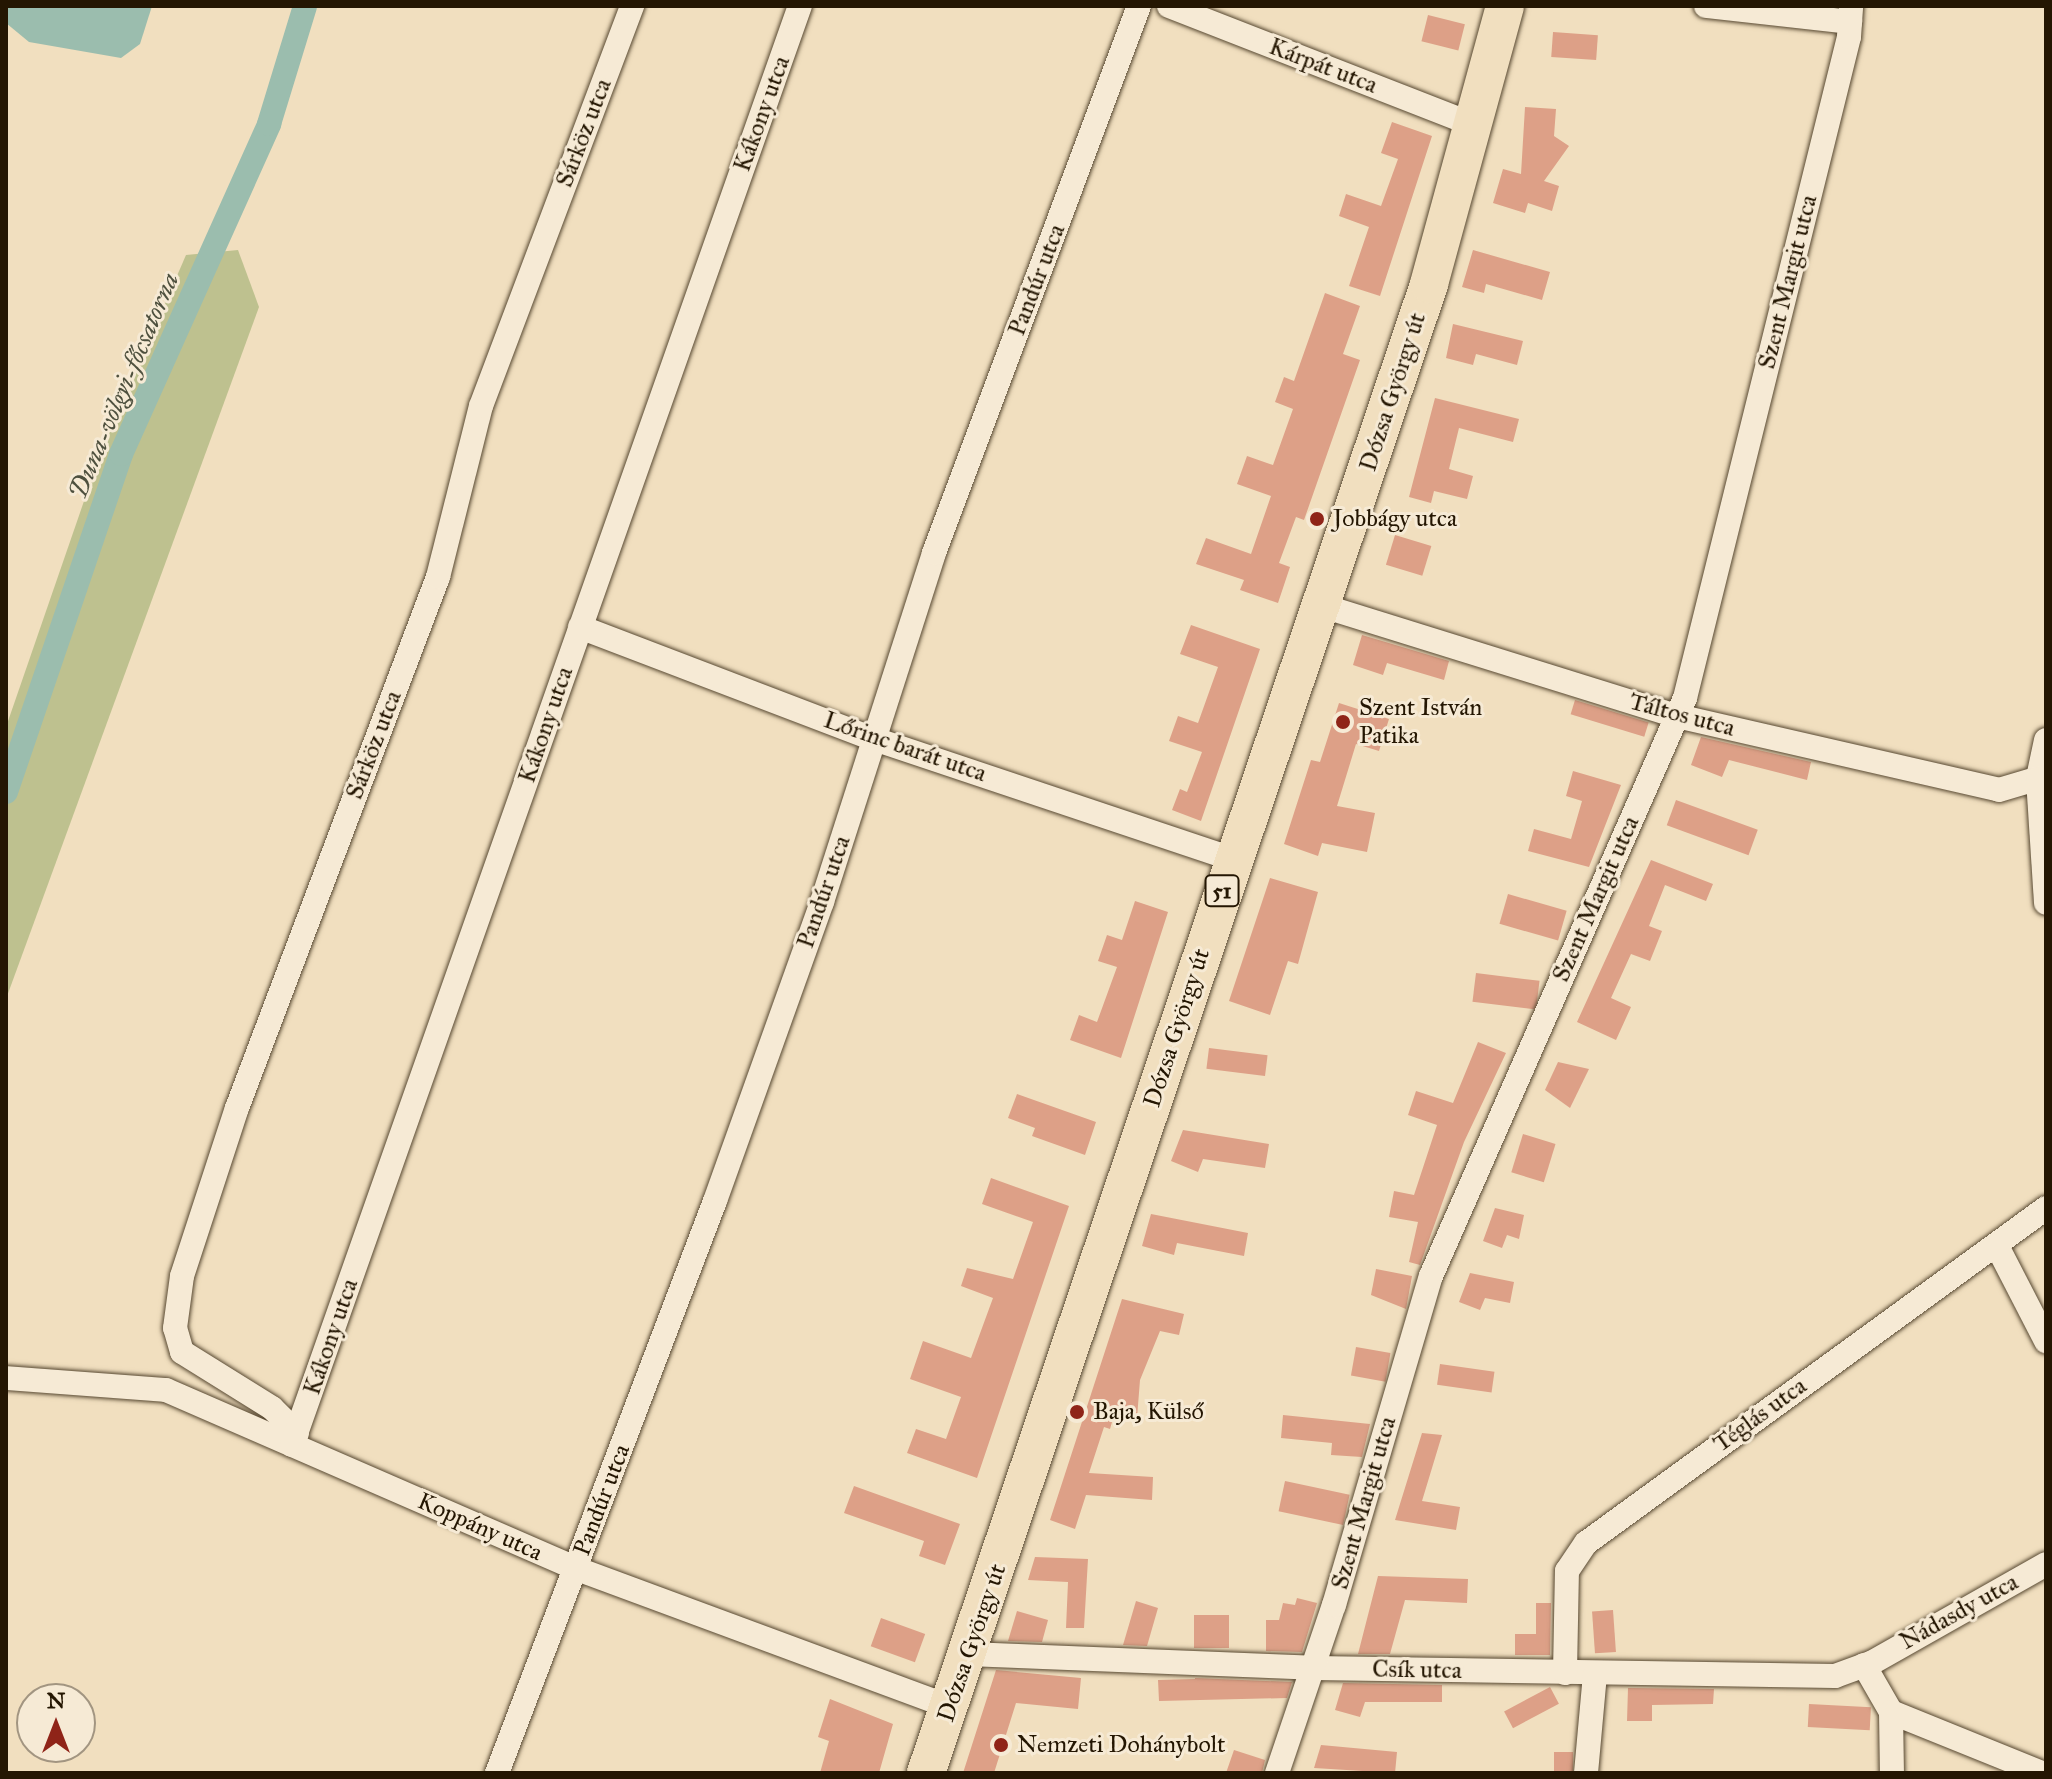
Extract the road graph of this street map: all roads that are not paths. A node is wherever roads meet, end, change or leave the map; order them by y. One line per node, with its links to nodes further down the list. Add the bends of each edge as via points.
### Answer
1 (632, 6): 21 (street, Sárköz utca, via 481,406 438,577 237,1108 182,1276 175,1328 182,1352 272,1408)
2 (800, 6): 10 (street, Kákony utca)
3 (1139, 6): 12 (street, Pandúr utca, via 934,553)
4 (1169, 6): 8 (street, Kárpát utca)
5 (1505, 6): 8 (main road, Dózsa György út / 51)
6 (1706, 6): 7 (street)
7 (1850, 14): 11 (street, Szent Margit utca)
8 (1477, 126): 9 (main road, Dózsa György út / 51)
9 (1323, 606): 11 (street, Táltos utca); 15 (main road, Dózsa György út / 51)
10 (580, 627): 12 (street, Lőrinc barát utca); 21 (street, Kákony utca)
11 (1677, 716): 14 (street, Táltos utca, via 1999,790); 26 (street, Szent Margit utca, via 1431,1276)
12 (874, 739): 15 (street, Lőrinc barát utca); 23 (street, Pandúr utca, via 822,902)
13 (2046, 740): 14 (street)
14 (2042, 777): 16 (street)
15 (1233, 859): 24 (main road, Dózsa György út / 51)
16 (2046, 903)
17 (2046, 1208): 18 (street, Téglás utca)
18 (1998, 1248): 19 (street); 27 (street, Téglás utca, via 1586,1543 1567,1571)
19 (2046, 1341)
20 (6, 1378): 21 (street, Koppány utca, via 166,1390)
21 (294, 1439): 23 (street, Koppány utca)
22 (2046, 1564): 25 (street, Nádasdy utca)
23 (577, 1569): 29 (street, Koppány utca); 31 (street, Pandúr utca)
24 (968, 1654): 26 (street, Csík utca); 29 (main road, Dózsa György út / 51)
25 (1868, 1663): 28 (street, Csík utca, via 1835,1676 1788,1679); 30 (street)
26 (1313, 1668): 27 (street, Csík utca); 33 (street, Szent Margit utca)
27 (1565, 1673): 28 (street, Csík utca)
28 (1595, 1674): 34 (street)
29 (950, 1707): 32 (main road, Dózsa György út / 51)
30 (1891, 1712): 35 (street); 36 (street)
31 (497, 1773)
32 (926, 1773)
33 (1277, 1773)
34 (1586, 1773)
35 (1892, 1773)
36 (2042, 1773)

